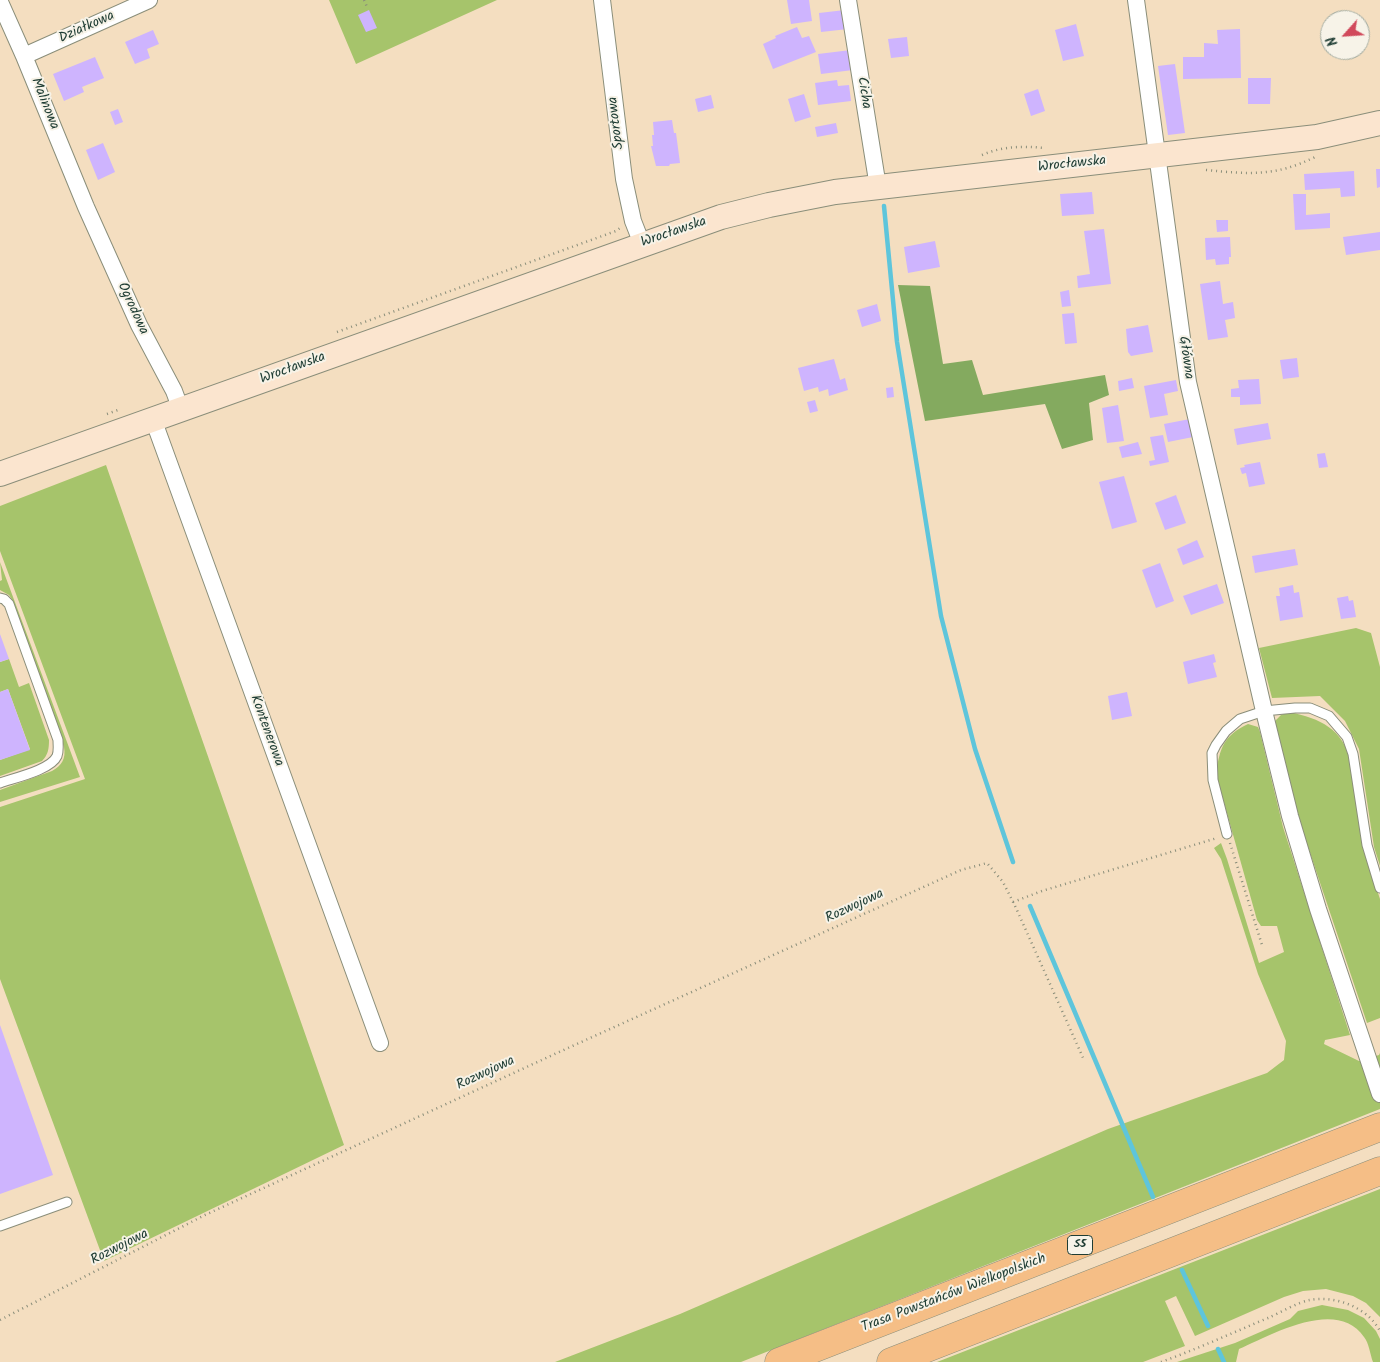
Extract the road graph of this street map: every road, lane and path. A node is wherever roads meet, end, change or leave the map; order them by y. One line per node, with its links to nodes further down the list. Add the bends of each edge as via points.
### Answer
1 (149, 0): 8 (street, Działkowa)
2 (364, 0): 7 (path)
3 (602, 0): 13 (street, Sportowa, via 624,179 633,221)
4 (848, 0): 11 (street, Cicha)
5 (1136, 0): 10 (street, Główna)
6 (0, 2): 8 (street, Malinowa)
7 (367, 7)
8 (24, 56): 12 (street, Malinowa)
9 (1380, 123): 10 (main road, Wrocławska, via 1316,137)
10 (1157, 157): 11 (main road, Wrocławska); 18 (street, Główna, via 1188,382)
11 (878, 187): 13 (main road, Wrocławska, via 769,205 721,217)
12 (86, 207): 14 (street, Ogrodowa)
13 (642, 244): 14 (main road, Wrocławska)
14 (181, 410): 15 (main road, Wrocławska)
15 (153, 419): 16 (main road, Wrocławska); 24 (street, Kontenerowa)
16 (0, 474)
17 (0, 598): 19 (lane, via 9,604 59,748 57,756 46,767)
18 (1264, 711): 20 (lane, via 1240,719 1226,732 1212,753 1213,780); 21 (lane, via 1310,708 1329,716 1347,737 1353,754 1367,845); 26 (street, Główna, via 1290,816 1318,909)
19 (0, 783)
20 (1227, 834): 22 (path); 23 (path)
21 (1380, 888)
22 (1013, 902): 25 (path); 31 (path, Rozwojowa, via 1003,882 987,863 961,870 205,1215)
23 (1262, 945)
24 (380, 1043)
25 (1084, 1060)
26 (1380, 1094)
27 (1380, 1127): 33 (highway, Trasa Powstańców Wielkopolskich / S5)
28 (1380, 1171): 34 (highway)
29 (67, 1202): 30 (lane)
30 (0, 1226)
31 (0, 1320)
32 (1380, 1331): 35 (path, via 1356,1307 1332,1300 1310,1300)
33 (779, 1362)
34 (891, 1362)
35 (1161, 1362)

